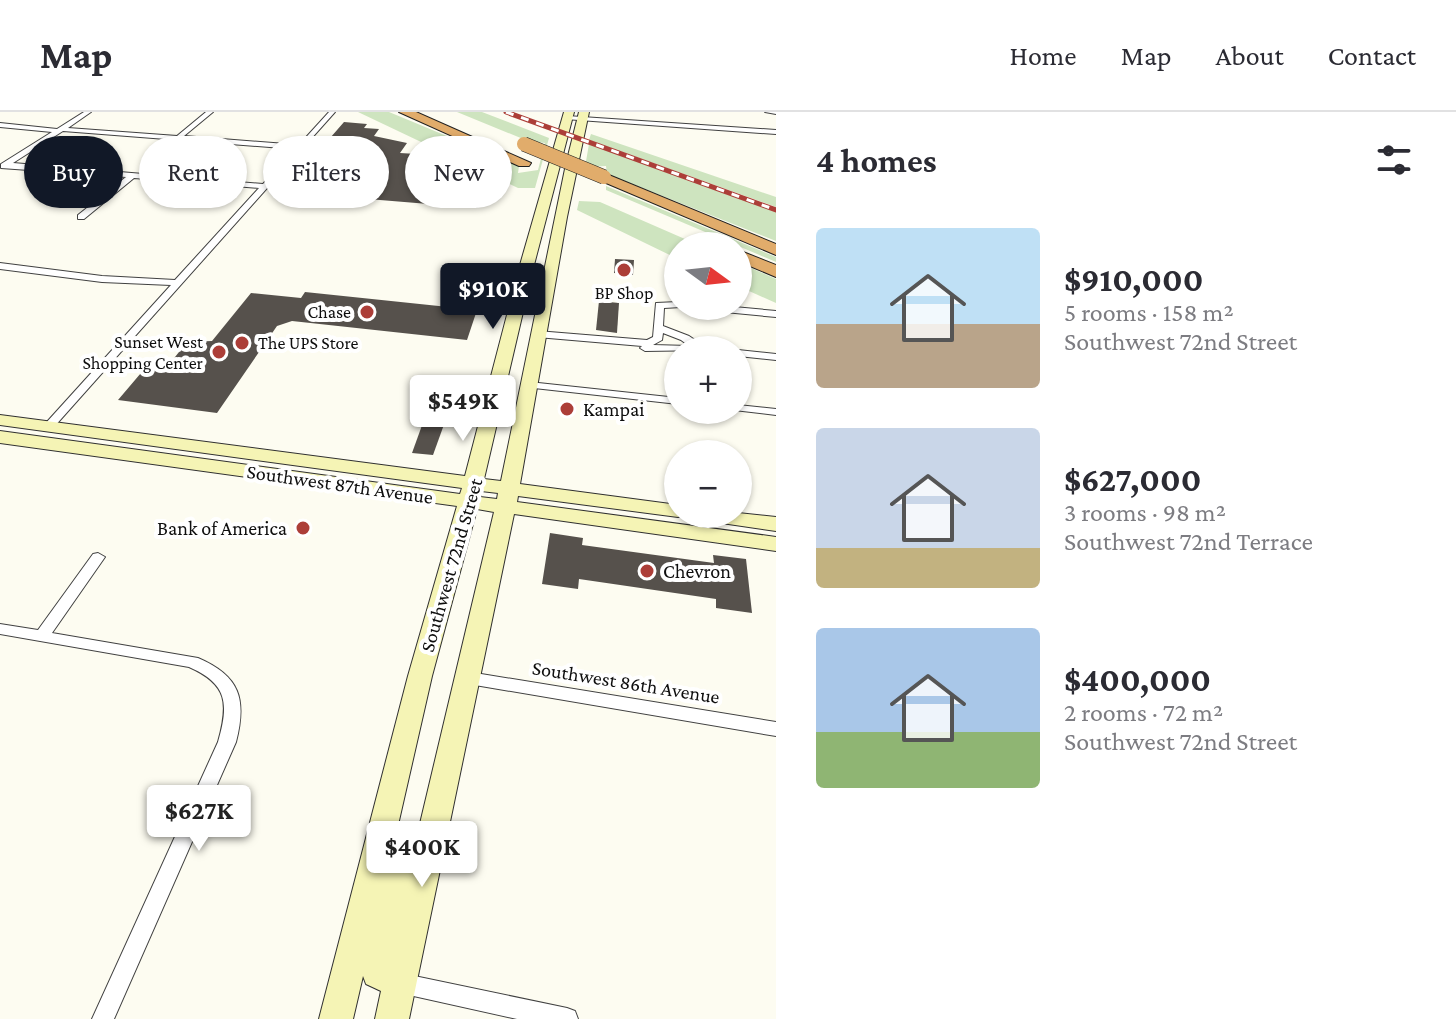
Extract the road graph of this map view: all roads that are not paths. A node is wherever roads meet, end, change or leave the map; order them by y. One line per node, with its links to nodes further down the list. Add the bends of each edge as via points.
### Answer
1 (88, 112): 12 (street)
2 (210, 112): 15 (street)
3 (332, 112): 16 (street)
4 (405, 112): 22 (highway)
5 (614, 112): 10 (street)
6 (768, 112): 7 (street)
7 (776, 112)
8 (568, 115): 9 (street); 24 (main road, Southwest 72nd Street)
9 (583, 116): 10 (street); 25 (main road, Southwest 72nd Street)
10 (613, 121): 13 (street)
11 (0, 125): 12 (street)
12 (60, 130): 14 (street); 18 (street)
13 (776, 132)
14 (148, 136)
15 (180, 136)
16 (310, 136)
17 (517, 142): 26 (highway, bridge)
18 (3, 167): 19 (street)
19 (133, 175): 20 (street); 23 (street)
20 (263, 186)
21 (263, 187): 30 (street)
22 (586, 190)
23 (81, 217)
24 (539, 221): 25 (main road); 31 (main road, Southwest 72nd Street)
25 (560, 223): 32 (main road, Southwest 72nd Street)
26 (776, 250)
27 (752, 261): 29 (highway)
28 (0, 266): 30 (street)
29 (776, 272)
30 (178, 283): 49 (street)
31 (521, 293): 32 (main road); 41 (main road, Southwest 72nd Street)
32 (545, 295): 37 (main road, Southwest 72nd Street)
33 (664, 305): 36 (street, via 659,305)
34 (752, 312): 35 (street)
35 (776, 314)
36 (659, 328): 37 (street, via 657,340 640,344); 38 (street)
37 (537, 336): 39 (street); 43 (main road, Southwest 72nd Street)
38 (680, 336)
39 (664, 347)
40 (752, 354): 42 (street)
41 (507, 357): 43 (main road); 52 (main road, Southwest 72nd Street)
42 (776, 357)
43 (533, 360): 44 (main road, Southwest 72nd Street)
44 (529, 385): 45 (street); 53 (main road, Southwest 72nd Street)
45 (664, 399)
46 (752, 409): 47 (street)
47 (776, 412)
48 (0, 420): 49 (main road, Southwest 87th Avenue)
49 (49, 426): 51 (main road, Southwest 87th Avenue)
50 (0, 437): 51 (main road, Southwest 87th Avenue)
51 (214, 457): 52 (main road, Southwest 87th Avenue)
52 (470, 493): 53 (main road, Southwest 87th Avenue); 63 (main road, Southwest 72nd Street)
53 (507, 499): 54 (main road, Southwest 87th Avenue); 57 (main road, Southwest 87th Avenue); 61 (main road, Southwest 72nd Street)
54 (664, 510)
55 (752, 521): 56 (main road)
56 (776, 524)
57 (776, 544)
58 (98, 557): 60 (street)
59 (0, 629): 60 (street)
60 (42, 636): 65 (street, via 213,670 227,684 233,711 227,742)
61 (469, 678): 62 (street, Southwest 86th Avenue); 64 (main road, Southwest 72nd Street)
62 (776, 729)
63 (378, 853): 64 (main road, via 396,871 376,960 378,973); 66 (main road, Southwest 72nd Street)
64 (400, 983): 67 (main road, Southwest 72nd Street); 68 (street)
65 (103, 1019)
66 (336, 1019)
67 (392, 1019)
68 (567, 1019)

